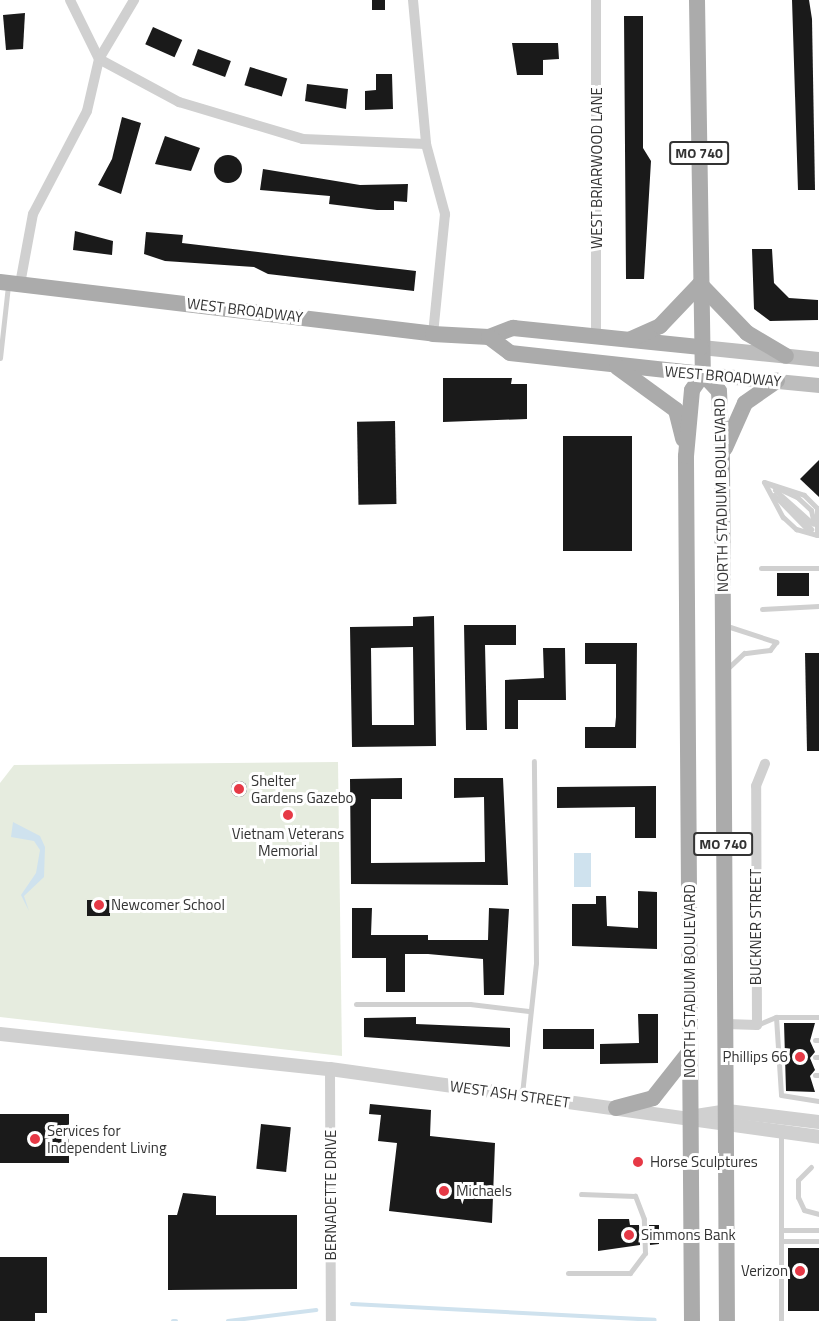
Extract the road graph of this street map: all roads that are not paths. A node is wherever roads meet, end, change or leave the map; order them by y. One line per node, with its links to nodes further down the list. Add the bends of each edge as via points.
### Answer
1 (70, 0): 6 (street)
2 (134, 0): 6 (street)
3 (412, 0): 7 (street)
4 (596, 0): 11 (street, WEST BRIARWOOD LANE)
5 (697, 0): 9 (main road, MO 740)
6 (99, 59): 7 (street, via 179,102 245,126 336,143); 8 (street, via 87,111 33,214)
7 (426, 144): 10 (street, via 445,214)
8 (10, 283): 10 (main road, WEST BROADWAY); 16 (lane)
9 (700, 284): 13 (main road, via 660,326); 14 (main road, MO 740); 15 (main road, via 747,333)
10 (433, 334): 12 (main road, WEST BROADWAY)
11 (596, 336): 12 (main road, WEST BROADWAY, via 513,328); 13 (main road, WEST BROADWAY)
12 (489, 337): 18 (main road, WEST BROADWAY, via 510,353)
13 (630, 340): 14 (main road, WEST BROADWAY)
14 (701, 347): 15 (main road, WEST BROADWAY); 19 (main road, MO 740)
15 (786, 356): 17 (main road, WEST BROADWAY)
16 (0, 358)
17 (819, 359)
18 (611, 363): 19 (main road, WEST BROADWAY); 22 (main road, via 676,410)
19 (703, 374): 20 (main road, WEST BROADWAY); 22 (main road, NORTH STADIUM BOULEVARD / MO 740, via 692,390); 23 (main road, NORTH STADIUM BOULEVARD / MO 740, via 719,391)
20 (777, 381): 21 (main road, WEST BROADWAY); 23 (main road, via 745,403)
21 (819, 385)
22 (686, 456): 43 (main road, NORTH STADIUM BOULEVARD / MO 740)
23 (722, 461): 30 (main road, NORTH STADIUM BOULEVARD / MO 740)
24 (764, 482): 25 (lane); 25 (lane, via 810,518); 25 (lane, via 804,495 817,508)
25 (817, 535)
26 (761, 568): 27 (lane)
27 (819, 568)
28 (819, 606): 29 (lane)
29 (762, 609)
30 (723, 623): 31 (main road, NORTH STADIUM BOULEVARD / MO 740); 31 (lane, via 744,636 776,642 770,650 744,653)
31 (723, 673): 38 (main road, NORTH STADIUM BOULEVARD / MO 740)
32 (534, 761): 35 (lane, via 536,963)
33 (765, 764): 39 (street, BUCKNER STREET, via 756,786)
34 (356, 1004): 35 (lane, via 470,1004)
35 (529, 1011): 45 (lane)
36 (776, 1017): 37 (lane); 39 (lane); 41 (lane)
37 (819, 1017)
38 (726, 1024): 39 (street); 49 (main road, NORTH STADIUM BOULEVARD / MO 740)
39 (757, 1025)
40 (0, 1034): 44 (street, WEST ASH STREET)
41 (777, 1041): 42 (lane); 46 (lane, via 781,1095)
42 (784, 1041)
43 (690, 1050): 47 (main road, via 653,1098); 48 (main road, NORTH STADIUM BOULEVARD / MO 740)
44 (330, 1070): 45 (street, WEST ASH STREET); 61 (street, BERNADETTE DRIVE)
45 (522, 1096): 47 (street, WEST ASH STREET)
46 (819, 1101)
47 (616, 1108): 48 (street, WEST ASH STREET)
48 (691, 1117): 49 (street, WEST ASH STREET); 62 (main road, NORTH STADIUM BOULEVARD / MO 740)
49 (727, 1119): 50 (street, WEST ASH STREET); 51 (street, WEST ASH STREET); 63 (main road, NORTH STADIUM BOULEVARD / MO 740)
50 (819, 1122)
51 (781, 1132): 52 (street, WEST ASH STREET); 56 (lane)
52 (819, 1137)
53 (811, 1167): 55 (lane, via 798,1180 800,1203)
54 (581, 1194): 60 (lane, via 635,1196 644,1219 645,1253 630,1273)
55 (819, 1214)
56 (781, 1230): 57 (lane); 58 (lane)
57 (819, 1230)
58 (781, 1241): 59 (lane); 64 (lane)
59 (819, 1241)
60 (568, 1273)
61 (331, 1321)
62 (692, 1321)
63 (728, 1321)
64 (782, 1321)

